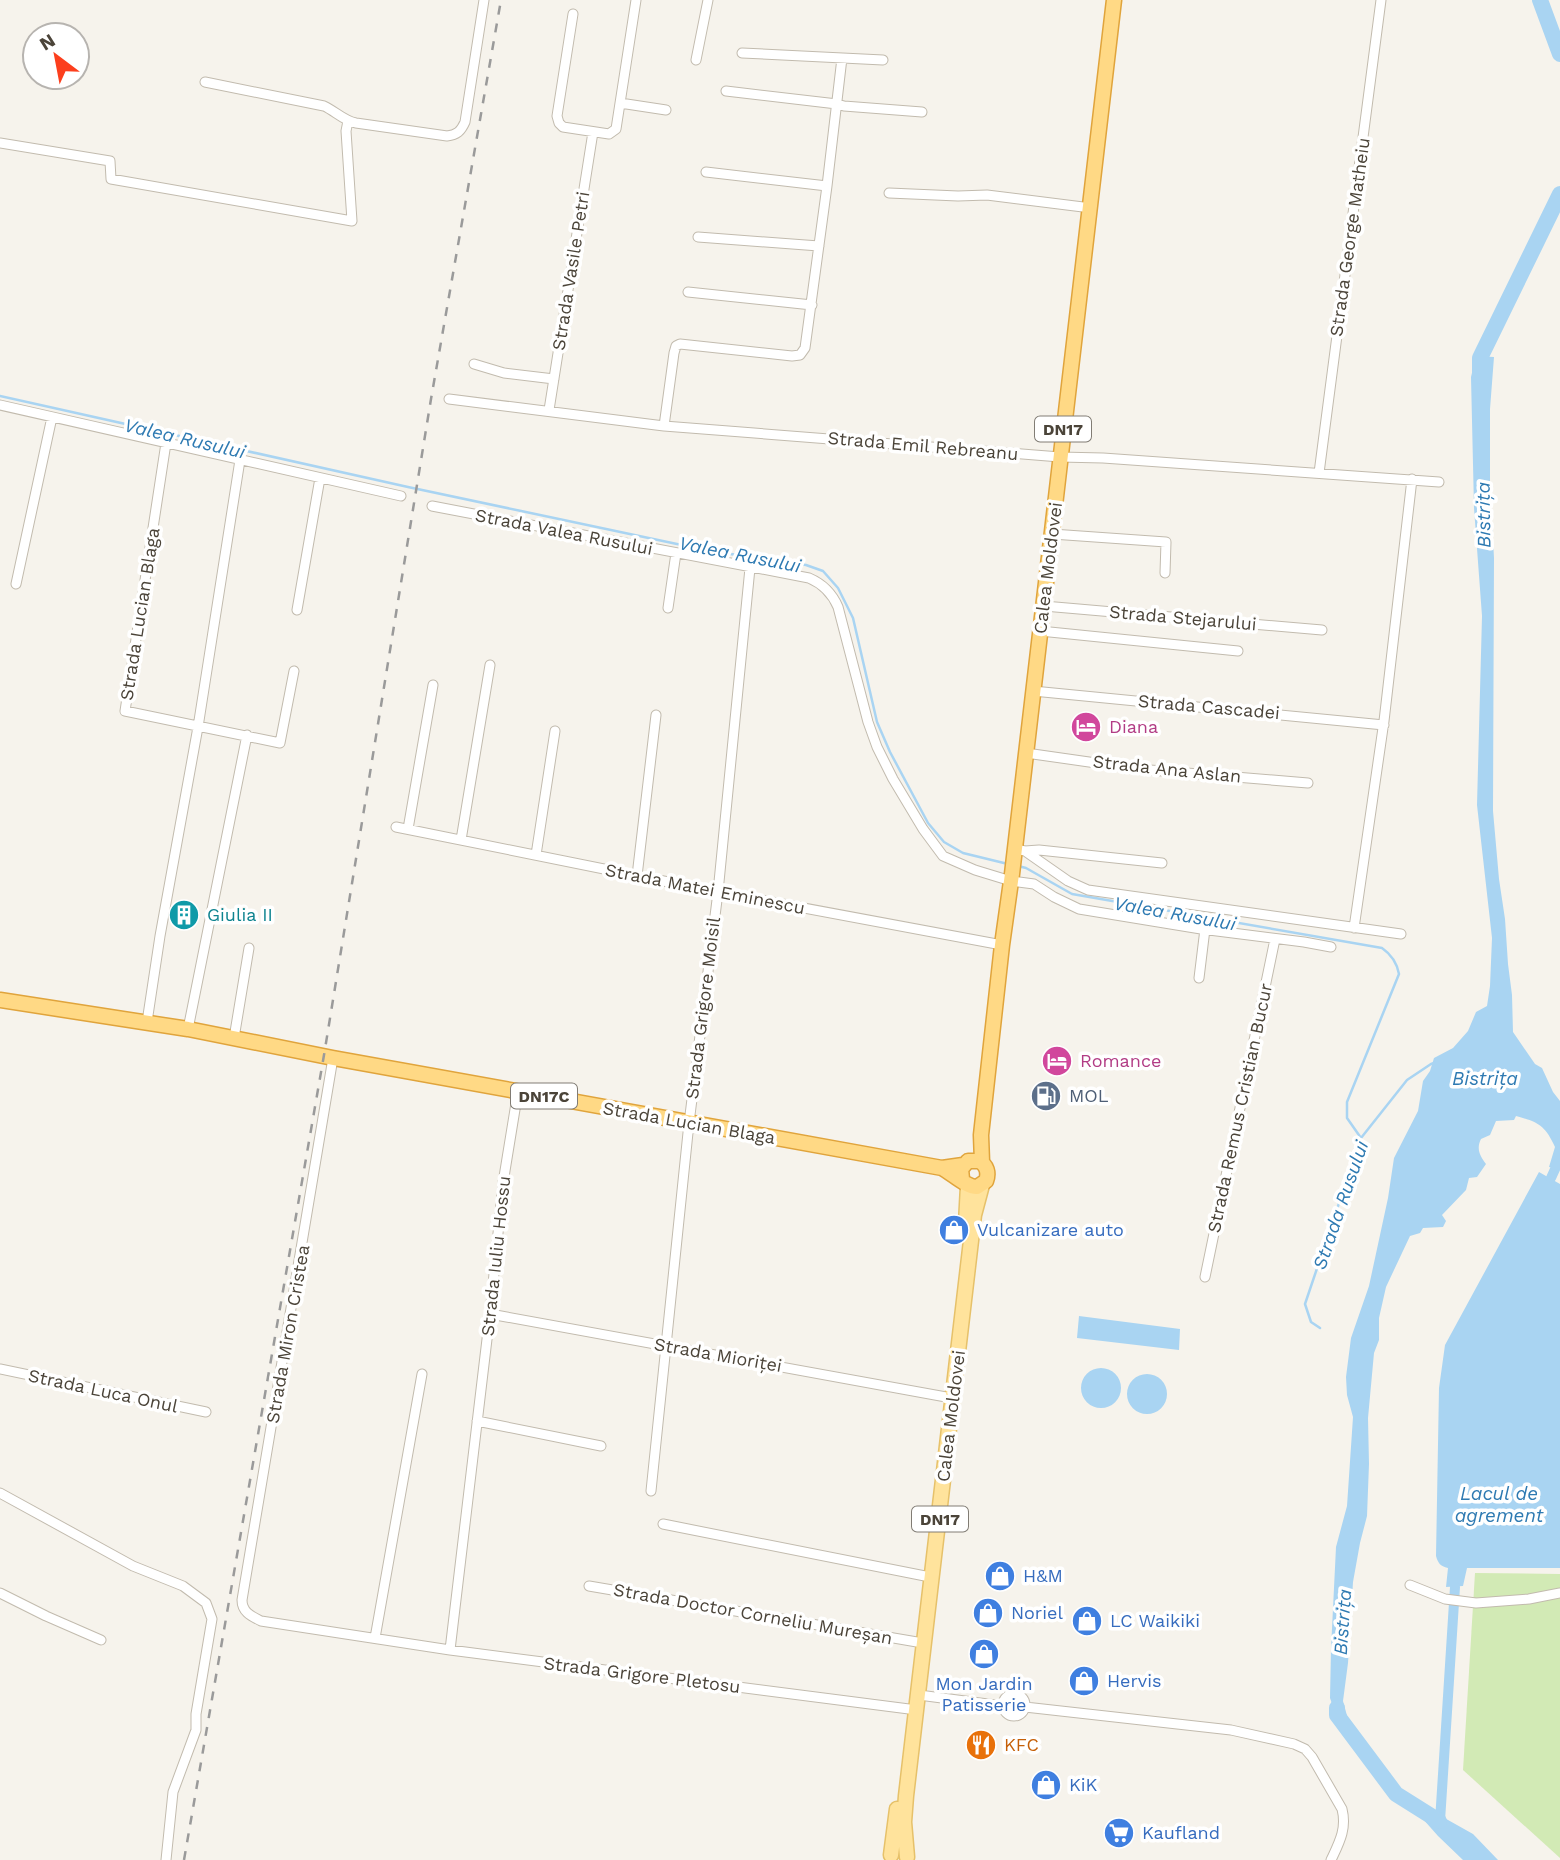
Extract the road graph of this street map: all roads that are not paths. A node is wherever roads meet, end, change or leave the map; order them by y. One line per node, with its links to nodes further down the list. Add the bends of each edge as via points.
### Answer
1 (481, 0): 17 (street, via 465,122 459,132 447,136)
2 (636, 0): 13 (street)
3 (708, 0): 9 (street)
4 (1114, 0): 23 (highway, Calea Moldovei / DN17)
5 (1381, 0): 38 (street, Strada George Matheiu)
6 (573, 14): 18 (street, via 557,116 563,127)
7 (742, 52): 8 (street)
8 (842, 58): 10 (street); 14 (street)
9 (696, 60)
10 (883, 60)
11 (205, 82): 17 (street, via 324,106)
12 (726, 91): 14 (street)
13 (620, 103): 15 (street); 18 (street, via 616,129 609,134)
14 (836, 104): 16 (street); 21 (street)
15 (666, 110)
16 (922, 112)
17 (348, 121): 19 (street, via 352,221 111,179 110,161)
18 (593, 132): 29 (street, Strada Vasile Petri)
19 (0, 143)
20 (706, 172): 21 (street)
21 (827, 186): 25 (street)
22 (889, 193): 23 (street, via 987,195)
23 (1091, 208): 36 (highway, Calea Moldovei / DN17)
24 (698, 237): 25 (street)
25 (819, 246): 27 (street)
26 (688, 292): 27 (street)
27 (812, 305): 34 (street, via 800,355 676,346)
28 (474, 364): 29 (street)
29 (554, 379): 32 (street, Strada Vasile Petri)
30 (449, 399): 32 (street, Strada Emil Rebreanu)
31 (0, 405): 33 (street)
32 (549, 410): 34 (street, Strada Emil Rebreanu)
33 (52, 417): 35 (street); 48 (street)
34 (664, 426): 36 (street, Strada Emil Rebreanu)
35 (166, 443): 37 (street); 61 (street, Strada Lucian Blaga, via 125,711)
36 (1060, 457): 38 (street, Strada Emil Rebreanu); 44 (highway, Calea Moldovei / DN17)
37 (240, 460): 39 (street); 61 (street)
38 (1318, 473): 40 (street, Strada Emil Rebreanu)
39 (320, 478): 42 (street); 51 (street)
40 (1412, 479): 41 (street, Strada Emil Rebreanu); 60 (street)
41 (1439, 482)
42 (401, 496)
43 (432, 506): 45 (street, Strada Valea Rusului)
44 (1052, 534): 47 (street, via 1166,542); 49 (highway, Calea Moldovei / DN17)
45 (676, 553): 46 (street, Strada Valea Rusului); 50 (street)
46 (750, 568): 70 (street, Strada Valea Rusului, via 809,578 834,598 868,723 893,779 943,856 975,870); 73 (street, Strada Grigore Moisil)
47 (1165, 573)
48 (16, 584)
49 (1044, 606): 52 (highway, Calea Moldovei / DN17); 53 (street, Strada Stejarului)
50 (668, 608)
51 (297, 610)
52 (1040, 631): 54 (street); 58 (highway, Calea Moldovei / DN17)
53 (1322, 631)
54 (1238, 651)
55 (490, 665): 68 (street)
56 (294, 671): 63 (street, Strada Lucian Blaga, via 280,743)
57 (433, 685): 67 (street)
58 (1033, 691): 60 (street, Strada Cascadei); 64 (highway, Calea Moldovei / DN17)
59 (656, 715): 72 (street)
60 (1384, 725): 74 (street)
61 (198, 727): 63 (street, Strada Lucian Blaga); 83 (street)
62 (555, 731): 69 (street)
63 (247, 735): 84 (street)
64 (1026, 753): 65 (street, Strada Ana Aslan, via 1138,769); 70 (highway, Calea Moldovei / DN17)
65 (1308, 783)
66 (396, 827): 67 (street, Strada Matei Eminescu)
67 (408, 829): 68 (street, Strada Matei Eminescu)
68 (461, 840): 69 (street, Strada Matei Eminescu)
69 (536, 855): 72 (street, Strada Matei Eminescu)
70 (1016, 863): 71 (street, via 1039,850); 74 (street, via 1088,890); 75 (street, via 1034,884 1079,909); 78 (highway, Calea Moldovei / DN17)
71 (1162, 863)
72 (637, 876): 73 (street, Strada Matei Eminescu)
73 (718, 892): 78 (street, Strada Matei Eminescu); 88 (street, Strada Grigore Moisil)
74 (1354, 928): 76 (street)
75 (1205, 929): 77 (street); 81 (street)
76 (1401, 934)
77 (1275, 939): 79 (street); 90 (street, Strada Remus Cristian Bucur)
78 (1002, 945): 89 (highway, Calea Moldovei / DN17, via 981,1135)
79 (1331, 947)
80 (249, 948): 85 (street)
81 (1199, 978)
82 (0, 1000): 83 (highway, Strada Lucian Blaga / DN17C)
83 (147, 1022): 84 (highway, Strada Lucian Blaga / DN17C)
84 (188, 1029): 85 (highway, Strada Lucian Blaga / DN17C)
85 (234, 1038): 86 (highway, Strada Lucian Blaga / DN17C)
86 (333, 1058): 87 (highway, Strada Lucian Blaga / DN17C); 107 (street, Strada Miron Cristea, via 242,1600)
87 (519, 1091): 88 (highway, Strada Lucian Blaga / DN17C); 91 (street, Strada Iuliu Hossu, via 503,1183)
88 (689, 1123): 89 (highway, Strada Lucian Blaga / DN17C); 92 (street, Strada Grigore Moisil)
89 (971, 1173): 95 (main road, Calea Moldovei / DN17); 112 (main road, Calea Moldovei / DN17, via 974,1215)
90 (1205, 1277)
91 (490, 1314): 92 (street, Strada Mioriței); 97 (street, Strada Iuliu Hossu)
92 (666, 1346): 95 (street, Strada Mioriței); 99 (street, Strada Grigore Moisil)
93 (0, 1369): 96 (street, Strada Luca Onul)
94 (422, 1374): 108 (street)
95 (946, 1396): 102 (main road, Calea Moldovei / DN17)
96 (206, 1412)
97 (477, 1422): 98 (street); 111 (street, Strada Iuliu Hossu)
98 (601, 1447)
99 (651, 1491)
100 (0, 1493): 118 (street, via 133,1566 183,1586 210,1609 196,1730 173,1792)
101 (663, 1524): 102 (street)
102 (925, 1576): 110 (main road, Calea Moldovei / DN17)
103 (1410, 1585): 106 (street, via 1446,1599 1476,1603)
104 (589, 1586): 110 (street, Strada Doctor Corneliu Mureșan)
105 (0, 1593): 109 (street)
106 (1560, 1593)
107 (244, 1610): 108 (street, Strada Grigore Pletosu, via 261,1621)
108 (375, 1638): 111 (street, Strada Grigore Pletosu)
109 (101, 1640)
110 (917, 1642): 115 (main road, Calea Moldovei / DN17)
111 (450, 1650): 115 (street, Strada Grigore Pletosu)
112 (919, 1695): 113 (street); 117 (main road, Calea Moldovei / DN17, via 904,1822)
113 (1003, 1706): 114 (street, via 1014,1716); 114 (street, via 1005,1697 1015,1694 1022,1697)
114 (1025, 1707): 119 (street, via 1231,1730 1300,1746 1312,1757 1344,1816 1343,1834)
115 (909, 1709): 116 (main road, Calea Moldovei / DN17)
116 (889, 1858): 117 (main road, via 899,1854)
117 (908, 1859)
118 (166, 1860)
119 (1331, 1860)

